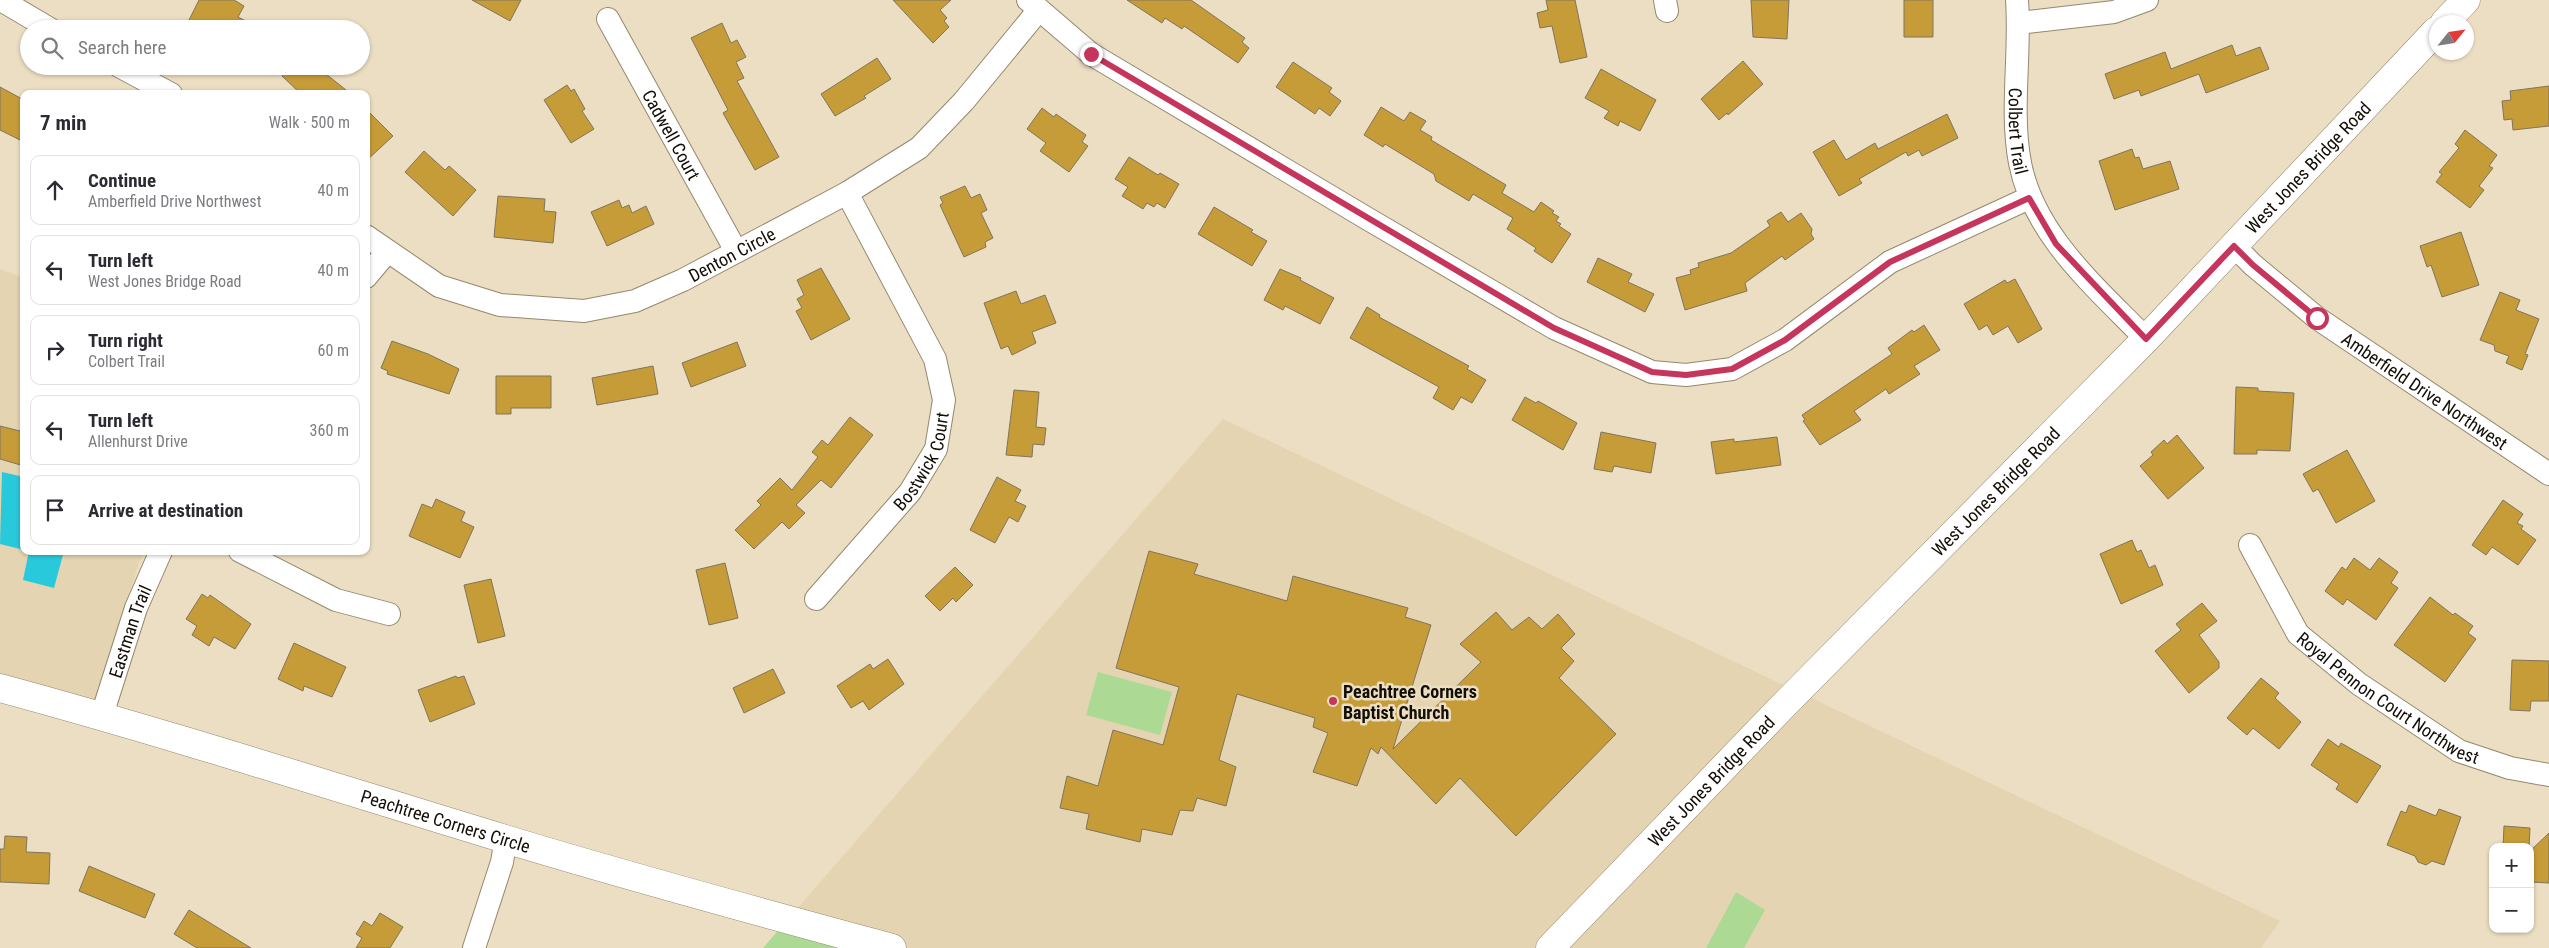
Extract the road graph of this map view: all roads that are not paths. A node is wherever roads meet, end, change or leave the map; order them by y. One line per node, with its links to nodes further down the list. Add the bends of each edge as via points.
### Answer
1 (1, 0): 8 (street)
2 (2017, 0): 9 (street, Colbert Trail)
3 (2147, 0): 9 (street, via 2114,12)
4 (2466, 0): 6 (street)
5 (1033, 5): 13 (street, Denton Circle, via 964,101 919,148); 14 (street, via 1091,54 1385,229 1554,328 1652,372 1686,375 1732,369 1785,340 1890,262)
6 (2452, 15)
7 (608, 19): 17 (street, Cadwell Court)
8 (35, 20)
9 (2019, 23): 14 (street, Colbert Trail, via 2016,109 2020,162)
10 (2429, 38): 16 (street, West Jones Bridge Road)
11 (136, 75): 12 (street)
12 (164, 90)
13 (847, 193): 17 (street, Denton Circle); 25 (street, Bostwick Court, via 935,360 944,400 936,448 910,492)
14 (2029, 198): 20 (street, Colbert Trail, via 2056,244)
15 (370, 239): 18 (street, Denton Circle)
16 (2234, 246): 20 (street, West Jones Bridge Road); 21 (street, Amberfield Drive Northwest, via 2317,318)
17 (736, 251): 18 (street, Denton Circle, via 635,301 584,311 491,303 439,286)
18 (387, 252): 19 (street)
19 (370, 272)
20 (2146, 339): 33 (street, West Jones Bridge Road, via 1780,709)
21 (2549, 474)
22 (2250, 546): 29 (street, Royal Pennon Court Northwest, via 2298,634 2359,684 2459,751 2510,768)
23 (159, 555): 28 (street, Eastman Trail, via 136,608)
24 (248, 555): 26 (street, via 336,600)
25 (816, 600)
26 (389, 614)
27 (0, 688): 28 (street, Peachtree Corners Circle)
28 (102, 715): 30 (street, Peachtree Corners Circle)
29 (2549, 775)
30 (506, 839): 31 (street, via 502,862); 32 (street, Peachtree Corners Circle)
31 (474, 948)
32 (892, 948)
33 (1550, 948)

